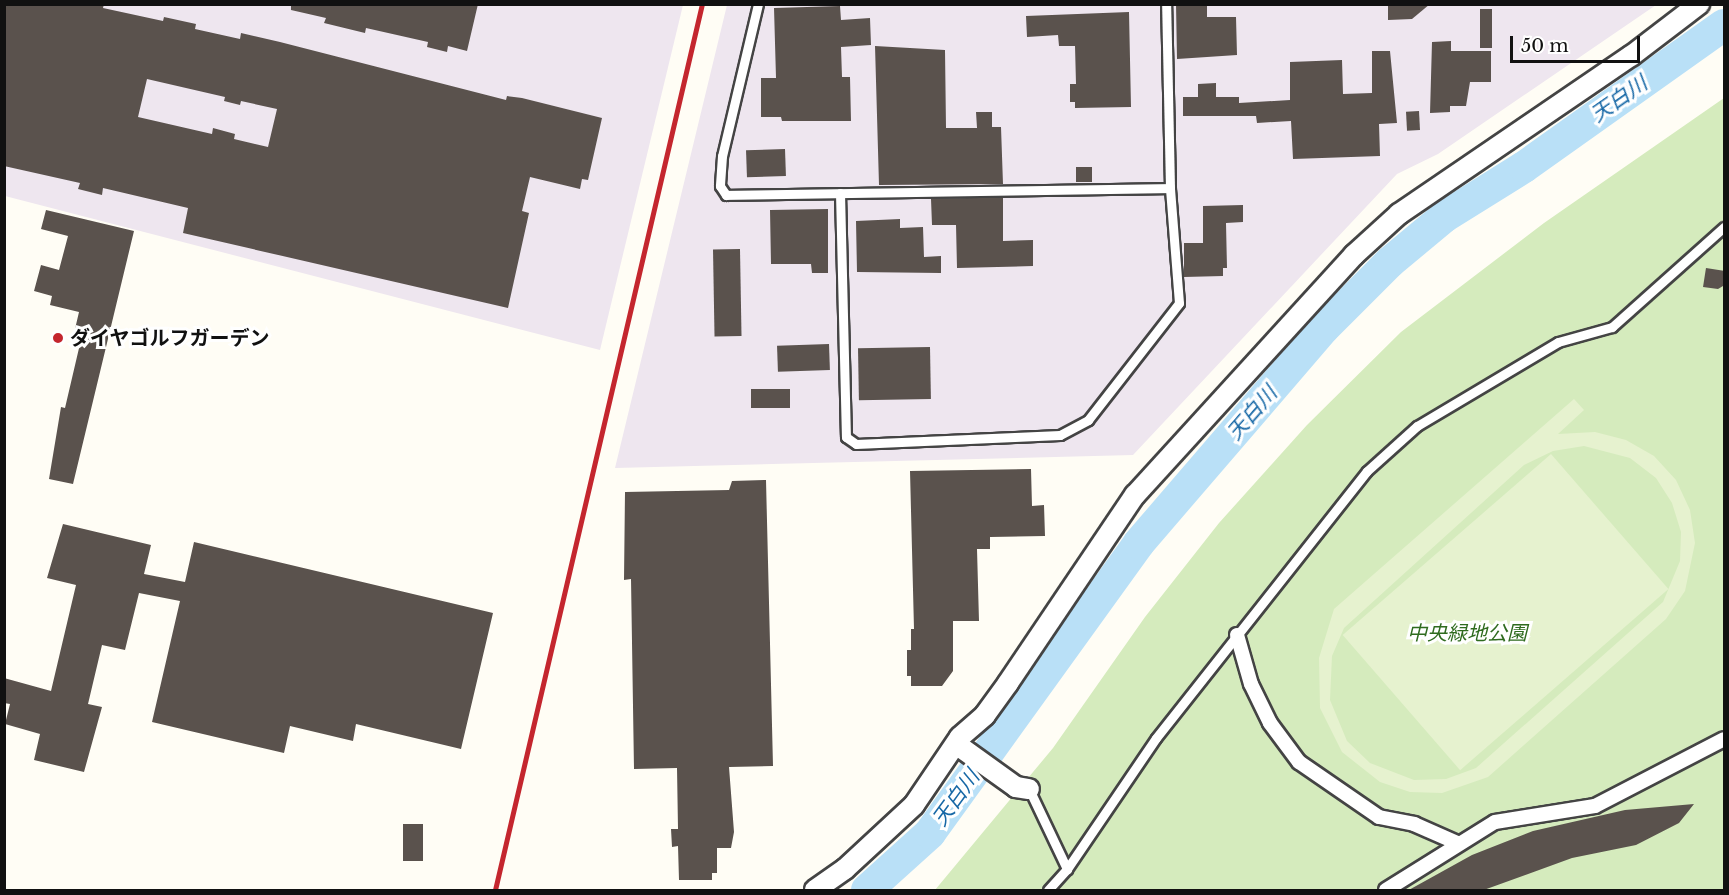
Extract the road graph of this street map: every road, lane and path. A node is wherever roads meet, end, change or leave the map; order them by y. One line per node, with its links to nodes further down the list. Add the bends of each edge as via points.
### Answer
1 (758, 4): 5 (lane, via 722,156 720,186 726,195)
2 (1166, 4): 4 (lane)
3 (1699, 4): 9 (street, via 1631,56 1400,214 1354,255 1135,495 1008,684)
4 (1170, 188): 5 (lane); 5 (lane, via 1179,303 1088,420 1060,435 856,444 846,437)
5 (840, 193)
6 (1725, 227): 7 (lane, via 1612,327 1558,342 1417,426 1363,476)
7 (1237, 635): 11 (street, via 1251,684 1270,723 1299,762 1379,817 1414,824); 12 (lane, via 1156,738)
8 (1725, 739): 11 (street, via 1595,806 1495,822)
9 (960, 746): 10 (street); 13 (street, via 914,805 845,869)
10 (1022, 788): 12 (lane)
11 (1456, 843): 15 (street)
12 (1067, 869): 14 (lane)
13 (815, 891)
14 (1048, 891)
15 (1386, 891)

